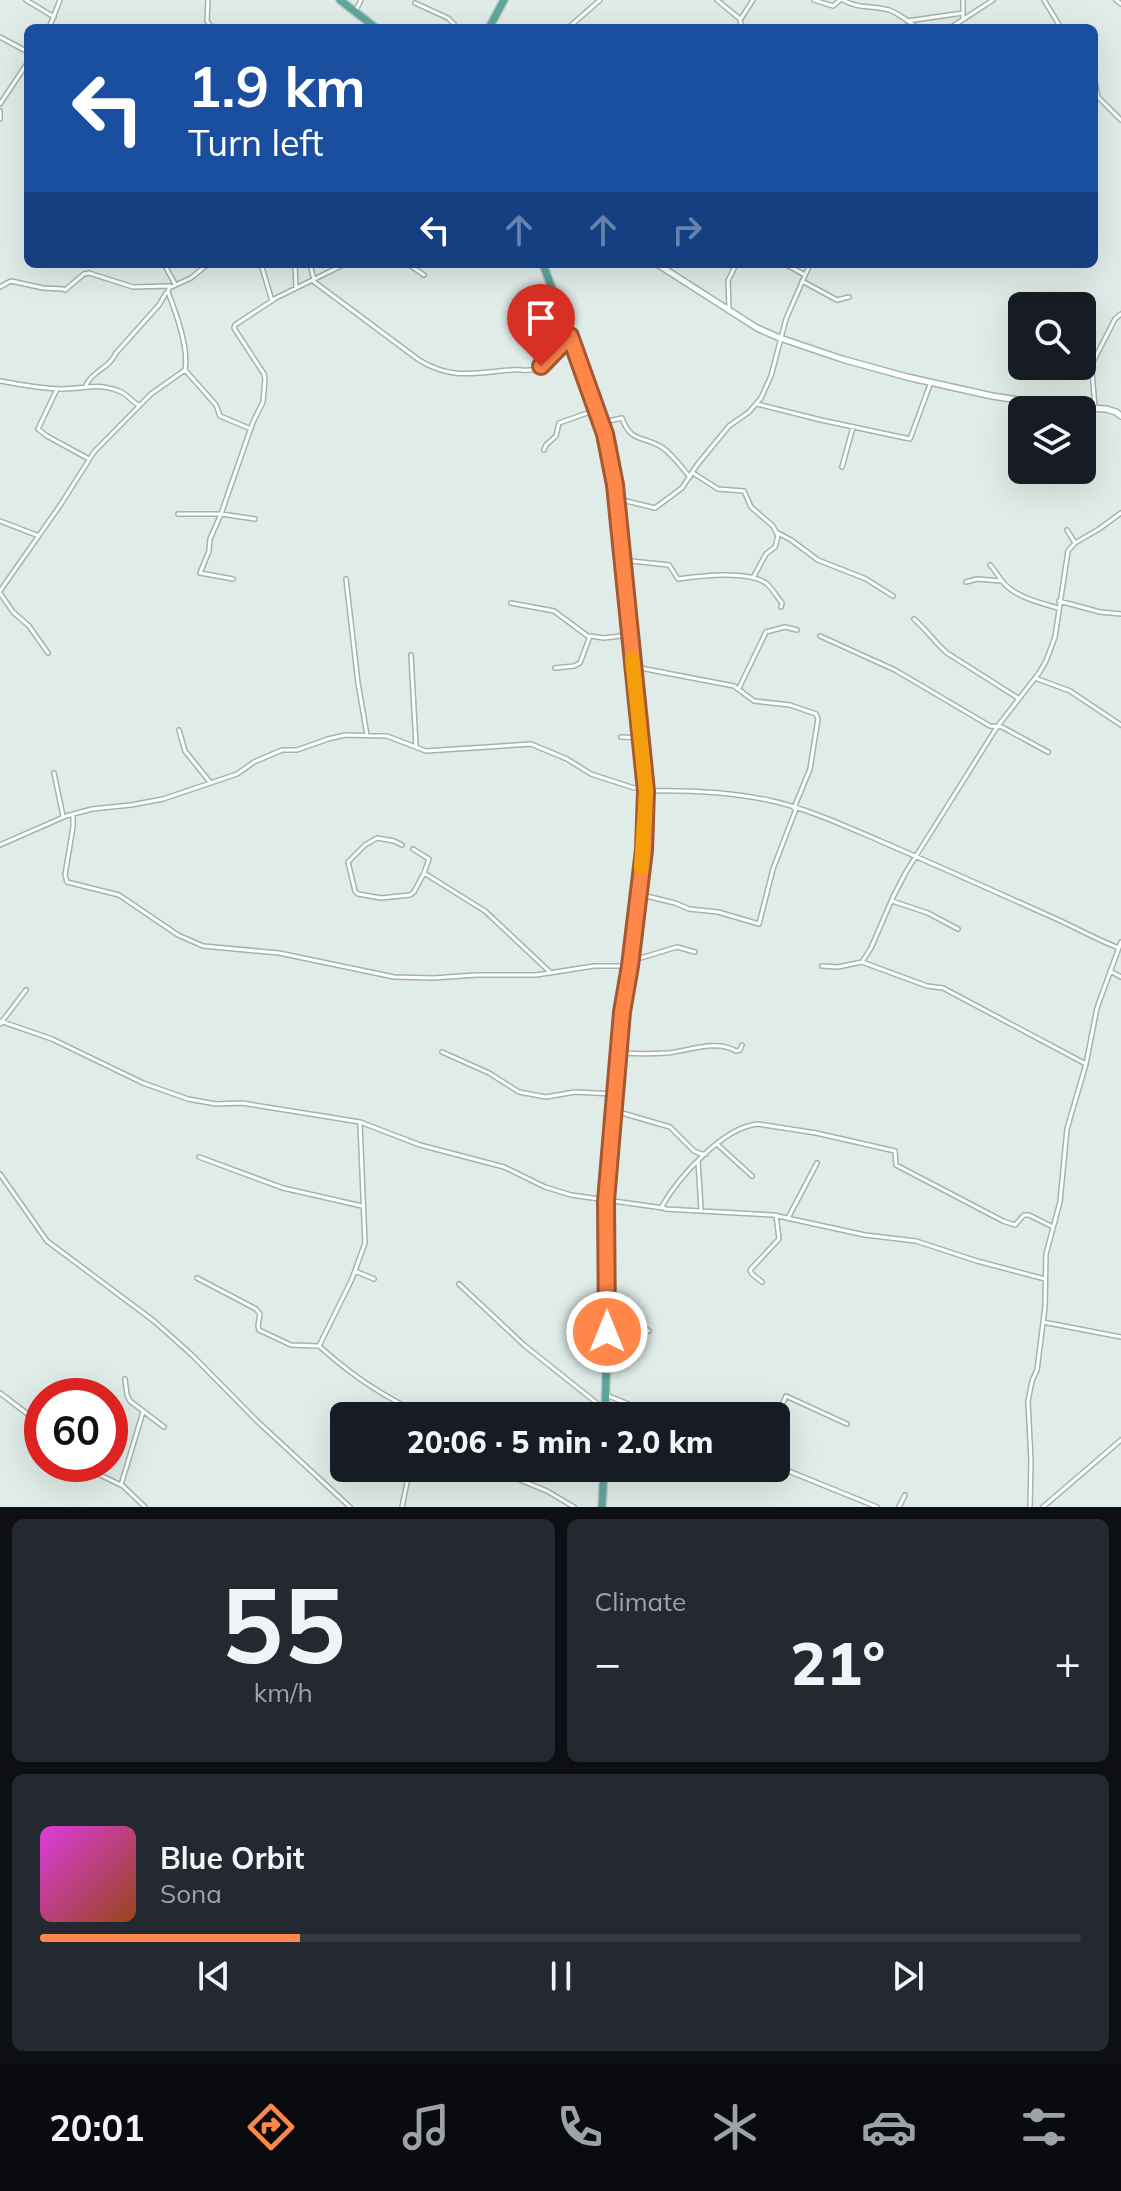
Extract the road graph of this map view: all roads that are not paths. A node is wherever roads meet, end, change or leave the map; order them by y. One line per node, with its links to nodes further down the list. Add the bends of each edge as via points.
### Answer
1 (26, 0): 20 (street)
2 (60, 0): 20 (street)
3 (208, 0): 26 (street)
4 (340, 0): 18 (main road)
5 (361, 0): 18 (street)
6 (504, 0): 30 (main road)
7 (600, 0): 31 (street)
8 (717, 0): 21 (street)
9 (753, 0): 21 (street)
10 (814, 0): 11 (street, via 833,6)
11 (842, 0): 24 (street, via 892,11)
12 (963, 0): 19 (street)
13 (993, 0): 22 (street)
14 (1044, 0): 35 (street)
15 (1116, 0): 17 (street)
16 (415, 3): 29 (street)
17 (1121, 4)
18 (355, 12): 23 (main road)
19 (963, 13): 22 (street); 24 (street)
20 (54, 17): 25 (street)
21 (740, 19): 32 (street)
22 (963, 19): 34 (street)
23 (365, 20): 27 (street); 28 (main road)
24 (907, 21): 33 (street)
25 (51, 24)
26 (209, 24)
27 (362, 24)
28 (370, 24)
29 (454, 24)
30 (491, 24)
31 (573, 24)
32 (741, 24)
33 (912, 24)
34 (956, 24)
35 (1059, 24)
36 (0, 37): 37 (street)
37 (24, 50)
38 (24, 68): 40 (street)
39 (1098, 97): 42 (street)
40 (0, 104)
41 (0, 111): 43 (street)
42 (1119, 113): 44 (street)
43 (0, 119)
44 (1121, 120)
45 (166, 268): 61 (street)
46 (203, 268): 61 (street)
47 (262, 268): 67 (street)
48 (295, 268): 64 (street)
49 (311, 268): 59 (street)
50 (337, 268): 59 (street)
51 (414, 268): 57 (street)
52 (544, 268): 70 (main road)
53 (663, 268): 68 (street)
54 (734, 268): 68 (street, via 728,280)
55 (792, 268): 58 (street)
56 (808, 268): 58 (street)
57 (424, 275)
58 (805, 275): 60 (street)
59 (313, 280): 64 (street); 70 (street, via 424,363 458,374 534,370)
60 (802, 281): 66 (street, via 837,300); 71 (street)
61 (175, 284): 62 (street)
62 (170, 286): 63 (street, via 133,287 89,273 64,289 11,281); 65 (street)
63 (0, 287)
64 (296, 288): 67 (street)
65 (168, 292): 72 (street, via 178,319); 75 (street)
66 (849, 297)
67 (272, 301): 86 (street, via 234,327 265,376 263,402)
68 (729, 312): 71 (street)
69 (1121, 314): 77 (street, via 1093,362)
70 (570, 336): 82 (main road)
71 (780, 338): 74 (street); 79 (street, via 771,376)
72 (185, 370): 80 (street); 86 (street, via 220,416)
73 (0, 381): 76 (street)
74 (931, 382): 78 (street); 85 (street, via 912,439)
75 (86, 385): 76 (street); 80 (street, via 122,392)
76 (57, 389): 88 (street, via 38,429)
77 (1094, 396)
78 (1008, 401)
79 (757, 404): 85 (street); 90 (street, via 729,426)
80 (139, 405): 88 (street)
81 (1096, 408): 83 (street)
82 (597, 410): 84 (main road); 87 (street, via 559,423)
83 (1119, 413)
84 (601, 422): 91 (street, via 622,418 626,430 663,448); 92 (main road)
85 (853, 427): 89 (street)
86 (251, 429): 95 (street)
87 (544, 450)
88 (89, 459): 100 (street)
89 (842, 467)
90 (693, 472): 91 (street); 99 (street, via 718,489 744,491 751,507)
91 (690, 477): 92 (street, via 655,508)
92 (616, 498): 102 (main road)
93 (1121, 513): 101 (street)
94 (178, 514): 95 (street)
95 (221, 514): 96 (street); 105 (street, via 200,573)
96 (255, 519)
97 (0, 521): 100 (street)
98 (1067, 530): 101 (street)
99 (777, 532): 104 (street, via 775,547); 110 (street, via 818,560)
100 (39, 536): 109 (street)
101 (1075, 543): 111 (street, via 1067,554)
102 (622, 560): 104 (street, via 669,565 678,579 701,574); 118 (main road)
103 (990, 565): 107 (street)
104 (753, 578): 113 (street, via 768,586)
105 (233, 579)
106 (346, 579): 131 (street)
107 (1002, 581): 108 (street); 114 (street)
108 (966, 582)
109 (0, 592): 121 (street)
110 (893, 596)
111 (1059, 601): 114 (street); 115 (street)
112 (511, 603): 120 (street, via 554,611)
113 (781, 607)
114 (1058, 608): 125 (street, via 1055,637)
115 (1121, 614)
116 (914, 619): 127 (street, via 947,653)
117 (797, 630): 126 (street, via 767,631)
118 (629, 635): 120 (street); 123 (main road)
119 (820, 636): 129 (street, via 895,670)
120 (589, 637): 124 (street, via 580,663)
121 (48, 653)
122 (411, 655): 134 (street)
123 (633, 666): 126 (street); 133 (main road)
124 (555, 668)
125 (1035, 678): 127 (street); 128 (street, via 1070,691)
126 (739, 688): 139 (street, via 754,701 817,715 812,762)
127 (1020, 699): 129 (street)
128 (1121, 725)
129 (997, 727): 135 (street); 145 (street)
130 (179, 730): 137 (street, via 185,751)
131 (367, 735): 134 (street); 137 (street, via 282,750)
132 (621, 737): 133 (street)
133 (641, 738): 138 (main road)
134 (416, 746): 138 (street, via 438,751 531,744 591,774)
135 (1048, 752)
136 (54, 773): 141 (street)
137 (210, 782): 140 (street, via 163,799)
138 (646, 789): 139 (street, via 745,796); 147 (main road)
139 (795, 808): 145 (street); 147 (street, via 759,924)
140 (73, 814): 141 (street); 157 (street, via 66,881 119,895 203,946 279,953 394,977)
141 (63, 817): 142 (street)
142 (0, 845)
143 (402, 845): 146 (street, via 377,838 351,857 355,891 381,898 410,895)
144 (413, 849): 146 (street, via 429,859)
145 (917, 857): 148 (street); 151 (street)
146 (424, 873): 157 (street, via 485,911)
147 (638, 894): 154 (main road)
148 (891, 900): 149 (street); 153 (street)
149 (958, 929)
150 (1121, 942): 151 (street)
151 (1119, 948): 156 (street)
152 (695, 952): 154 (street, via 677,947)
153 (862, 962): 155 (street); 164 (street, via 943,988)
154 (630, 964): 157 (street); 163 (main road)
155 (822, 966)
156 (1110, 971): 158 (street); 164 (street)
157 (551, 973)
158 (1121, 977)
159 (26, 990): 160 (street)
160 (1, 1022): 167 (street, via 188,1099)
161 (742, 1045): 163 (street, via 736,1051 711,1046)
162 (442, 1052): 165 (street, via 519,1092 546,1097)
163 (618, 1053): 165 (main road)
164 (1086, 1064): 181 (street, via 1067,1129)
165 (614, 1094): 166 (main road)
166 (613, 1111): 169 (street, via 670,1127 694,1151); 175 (main road)
167 (360, 1122): 175 (street, via 420,1145 504,1167 557,1191); 176 (street)
168 (718, 1145): 169 (street); 174 (street); 181 (street, via 758,1124 895,1151 896,1165 1003,1221 1015,1225 1029,1215)
169 (706, 1154): 171 (street)
170 (199, 1157): 176 (street, via 283,1188)
171 (698, 1161): 177 (street); 178 (street)
172 (817, 1163): 180 (street)
173 (0, 1174): 214 (street, via 47,1241 154,1321)
174 (752, 1176)
175 (606, 1201): 177 (street); 188 (main road)
176 (362, 1206): 182 (street, via 365,1240)
177 (663, 1208): 178 (street)
178 (701, 1209): 179 (street)
179 (776, 1215): 180 (street); 186 (street, via 779,1238 750,1270)
180 (788, 1218): 185 (street, via 916,1241)
181 (1053, 1227): 185 (street)
182 (355, 1271): 184 (street); 192 (street)
183 (197, 1278): 192 (street, via 256,1309 259,1329 275,1339)
184 (374, 1279)
185 (1045, 1279): 189 (street)
186 (762, 1282)
187 (459, 1284): 197 (street)
188 (608, 1303): 190 (street); 194 (main road)
189 (1043, 1322): 191 (street); 220 (street, via 1028,1401)
190 (649, 1331)
191 (1121, 1337)
192 (319, 1346): 196 (street)
193 (1, 1394): 201 (street)
194 (606, 1395): 198 (main road); 199 (street)
195 (128, 1398): 202 (street)
196 (399, 1402)
197 (593, 1402)
198 (606, 1402)
199 (623, 1402)
200 (783, 1402): 203 (street, via 786,1396)
201 (24, 1411)
202 (143, 1412): 204 (street); 211 (street)
203 (847, 1424)
204 (164, 1427)
205 (1121, 1440): 221 (street)
206 (790, 1472): 218 (street)
207 (115, 1482): 211 (street)
208 (407, 1482): 215 (street)
209 (525, 1482): 216 (street)
210 (603, 1482): 217 (main road)
211 (121, 1485): 213 (street)
212 (905, 1495): 219 (street)
213 (145, 1507)
214 (350, 1507)
215 (402, 1507)
216 (574, 1507)
217 (602, 1507)
218 (877, 1507)
219 (899, 1507)
220 (1030, 1507)
221 (1043, 1507)

